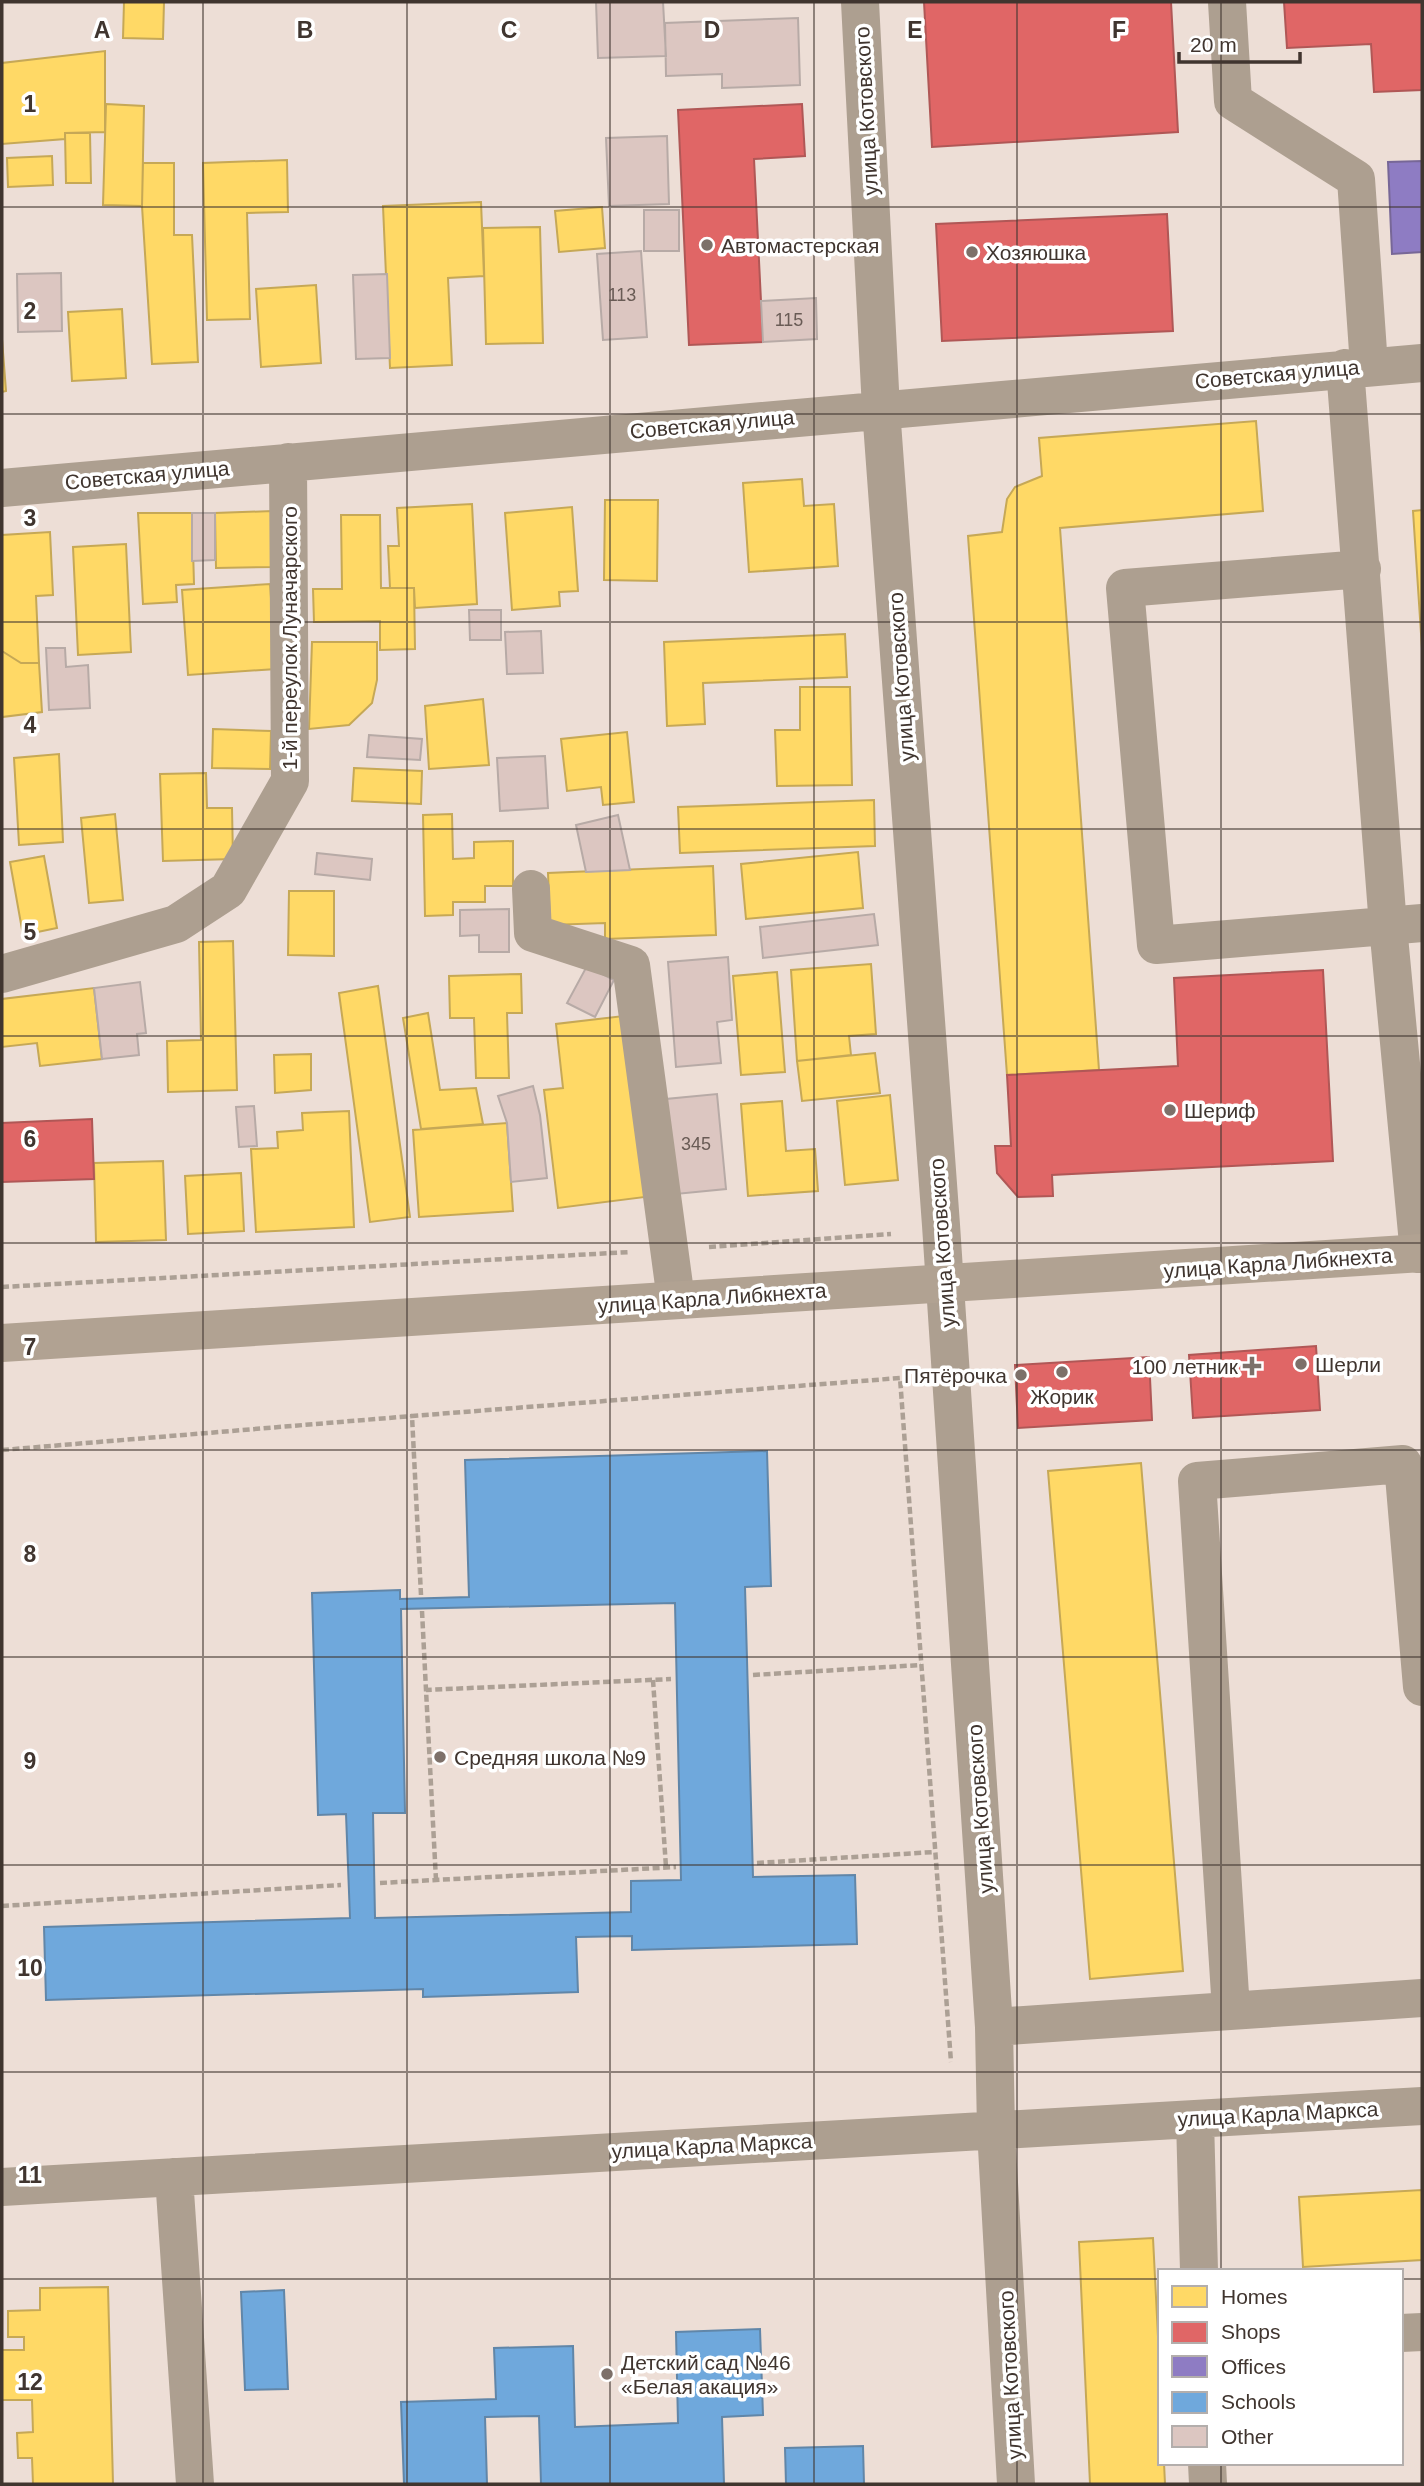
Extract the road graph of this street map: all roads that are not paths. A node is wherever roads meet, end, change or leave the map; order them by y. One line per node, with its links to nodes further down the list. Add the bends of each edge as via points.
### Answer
1 (860, 2): 5 (street, улица Котовского)
2 (1227, 2): 4 (street, via 1233,101 1356,179)
3 (1422, 363): 4 (street, Советская улица)
4 (1357, 367): 5 (street, Советская улица); 8 (street)
5 (881, 409): 6 (street, Советская улица); 13 (street, улица Котовского)
6 (288, 462): 7 (street, Советская улица); 11 (street, 1-й переулок Луначарского, via 290,781 228,890 176,924)
7 (2, 488)
8 (1362, 569): 10 (street); 10 (street, via 1125,588 1156,945)
9 (531, 889): 14 (street, via 533,933 631,965)
10 (1405, 924): 12 (street)
11 (2, 974)
12 (1420, 1254): 13 (main road, улица Карла Либкнехта)
13 (944, 1283): 14 (main road, улица Карла Либкнехта); 19 (street, улица Котовского)
14 (676, 1300): 15 (main road, улица Карла Либкнехта)
15 (2, 1343)
16 (1422, 1687): 18 (street, via 1403,1464 1197,1480)
17 (1422, 1998): 18 (street)
18 (1231, 2010): 19 (street)
19 (994, 2026): 22 (street, улица Котовского)
20 (1422, 2106): 21 (street, улица Карла Маркса)
21 (1195, 2119): 22 (street, улица Карла Маркса); 25 (street)
22 (996, 2130): 23 (street, улица Карла Маркса); 30 (street, улица Котовского)
23 (174, 2177): 24 (street, улица Карла Маркса); 29 (street)
24 (2, 2187)
25 (1199, 2269)
26 (1422, 2332): 27 (street)
27 (1403, 2333)
28 (1207, 2465): 31 (street)
29 (195, 2484)
30 (1016, 2484)
31 (1208, 2484)

